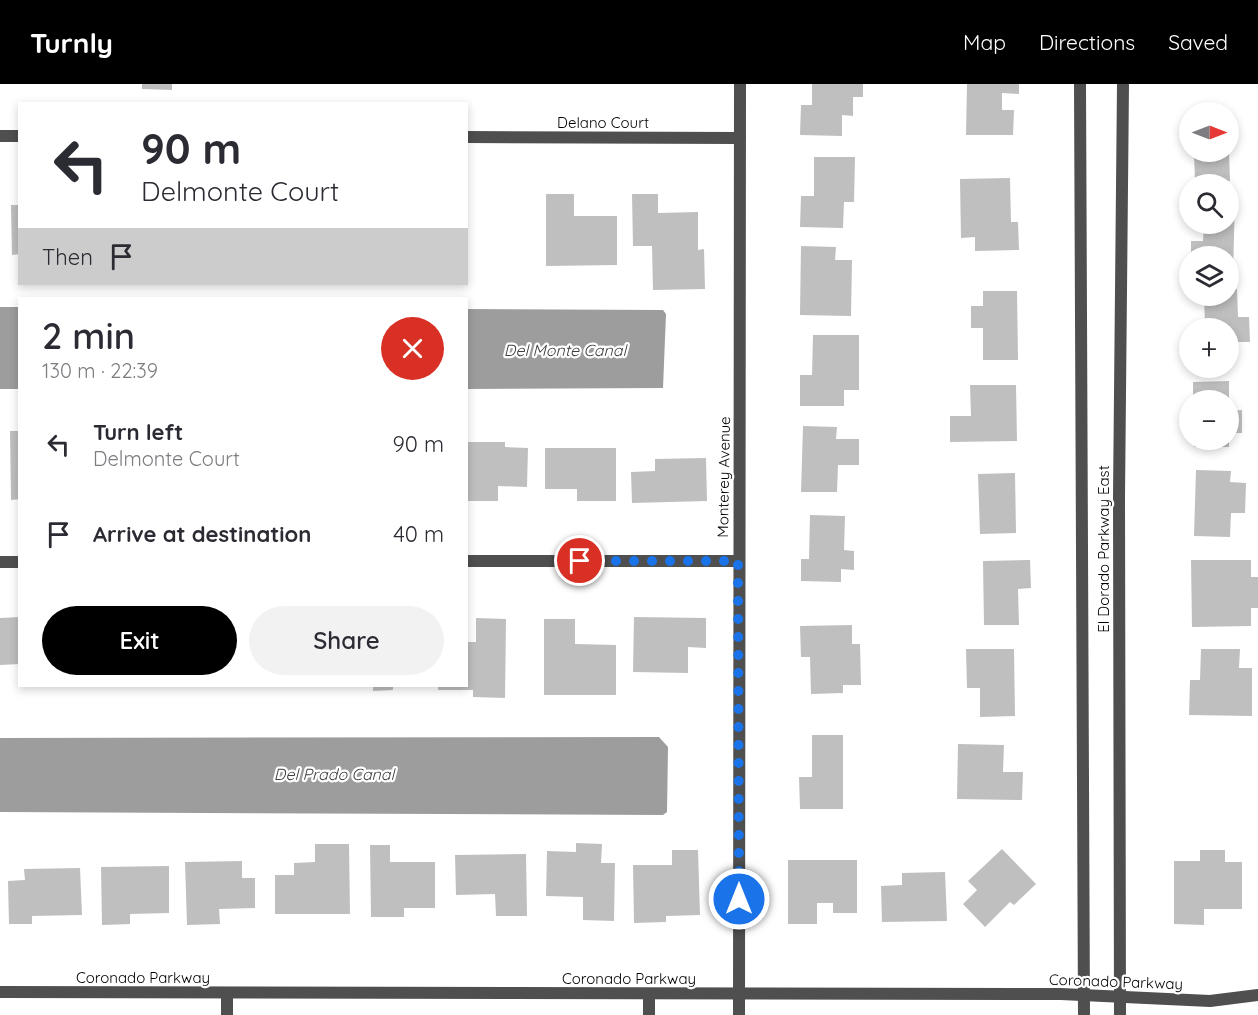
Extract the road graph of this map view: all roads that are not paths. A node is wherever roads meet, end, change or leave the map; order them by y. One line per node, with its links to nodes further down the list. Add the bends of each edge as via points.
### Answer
1 (740, 84): 7 (street, Monterey Avenue)
2 (1080, 84): 16 (street, El Dorado Parkway East)
3 (1123, 84): 18 (street, El Dorado Parkway East)
4 (0, 136): 5 (street)
5 (18, 136)
6 (468, 137): 7 (street, Delano Court)
7 (740, 138): 9 (street, Monterey Avenue)
8 (468, 561): 9 (street)
9 (738, 561): 13 (street, Monterey Avenue)
10 (0, 562): 11 (street)
11 (18, 562)
12 (0, 992): 14 (street, Coronado Parkway)
13 (739, 993): 15 (street, Coronado Parkway); 16 (street, Coronado Parkway); 21 (street, Monterey Avenue)
14 (227, 994): 15 (street, Coronado Parkway); 19 (street)
15 (649, 994): 20 (street)
16 (1084, 995): 18 (street, Coronado Parkway); 22 (street, El Dorado Parkway East)
17 (1258, 995): 18 (street, Coronado Parkway, via 1210,1000)
18 (1119, 998): 23 (street, El Dorado Parkway East)
19 (227, 1015)
20 (649, 1015)
21 (739, 1015)
22 (1084, 1015)
23 (1120, 1015)

